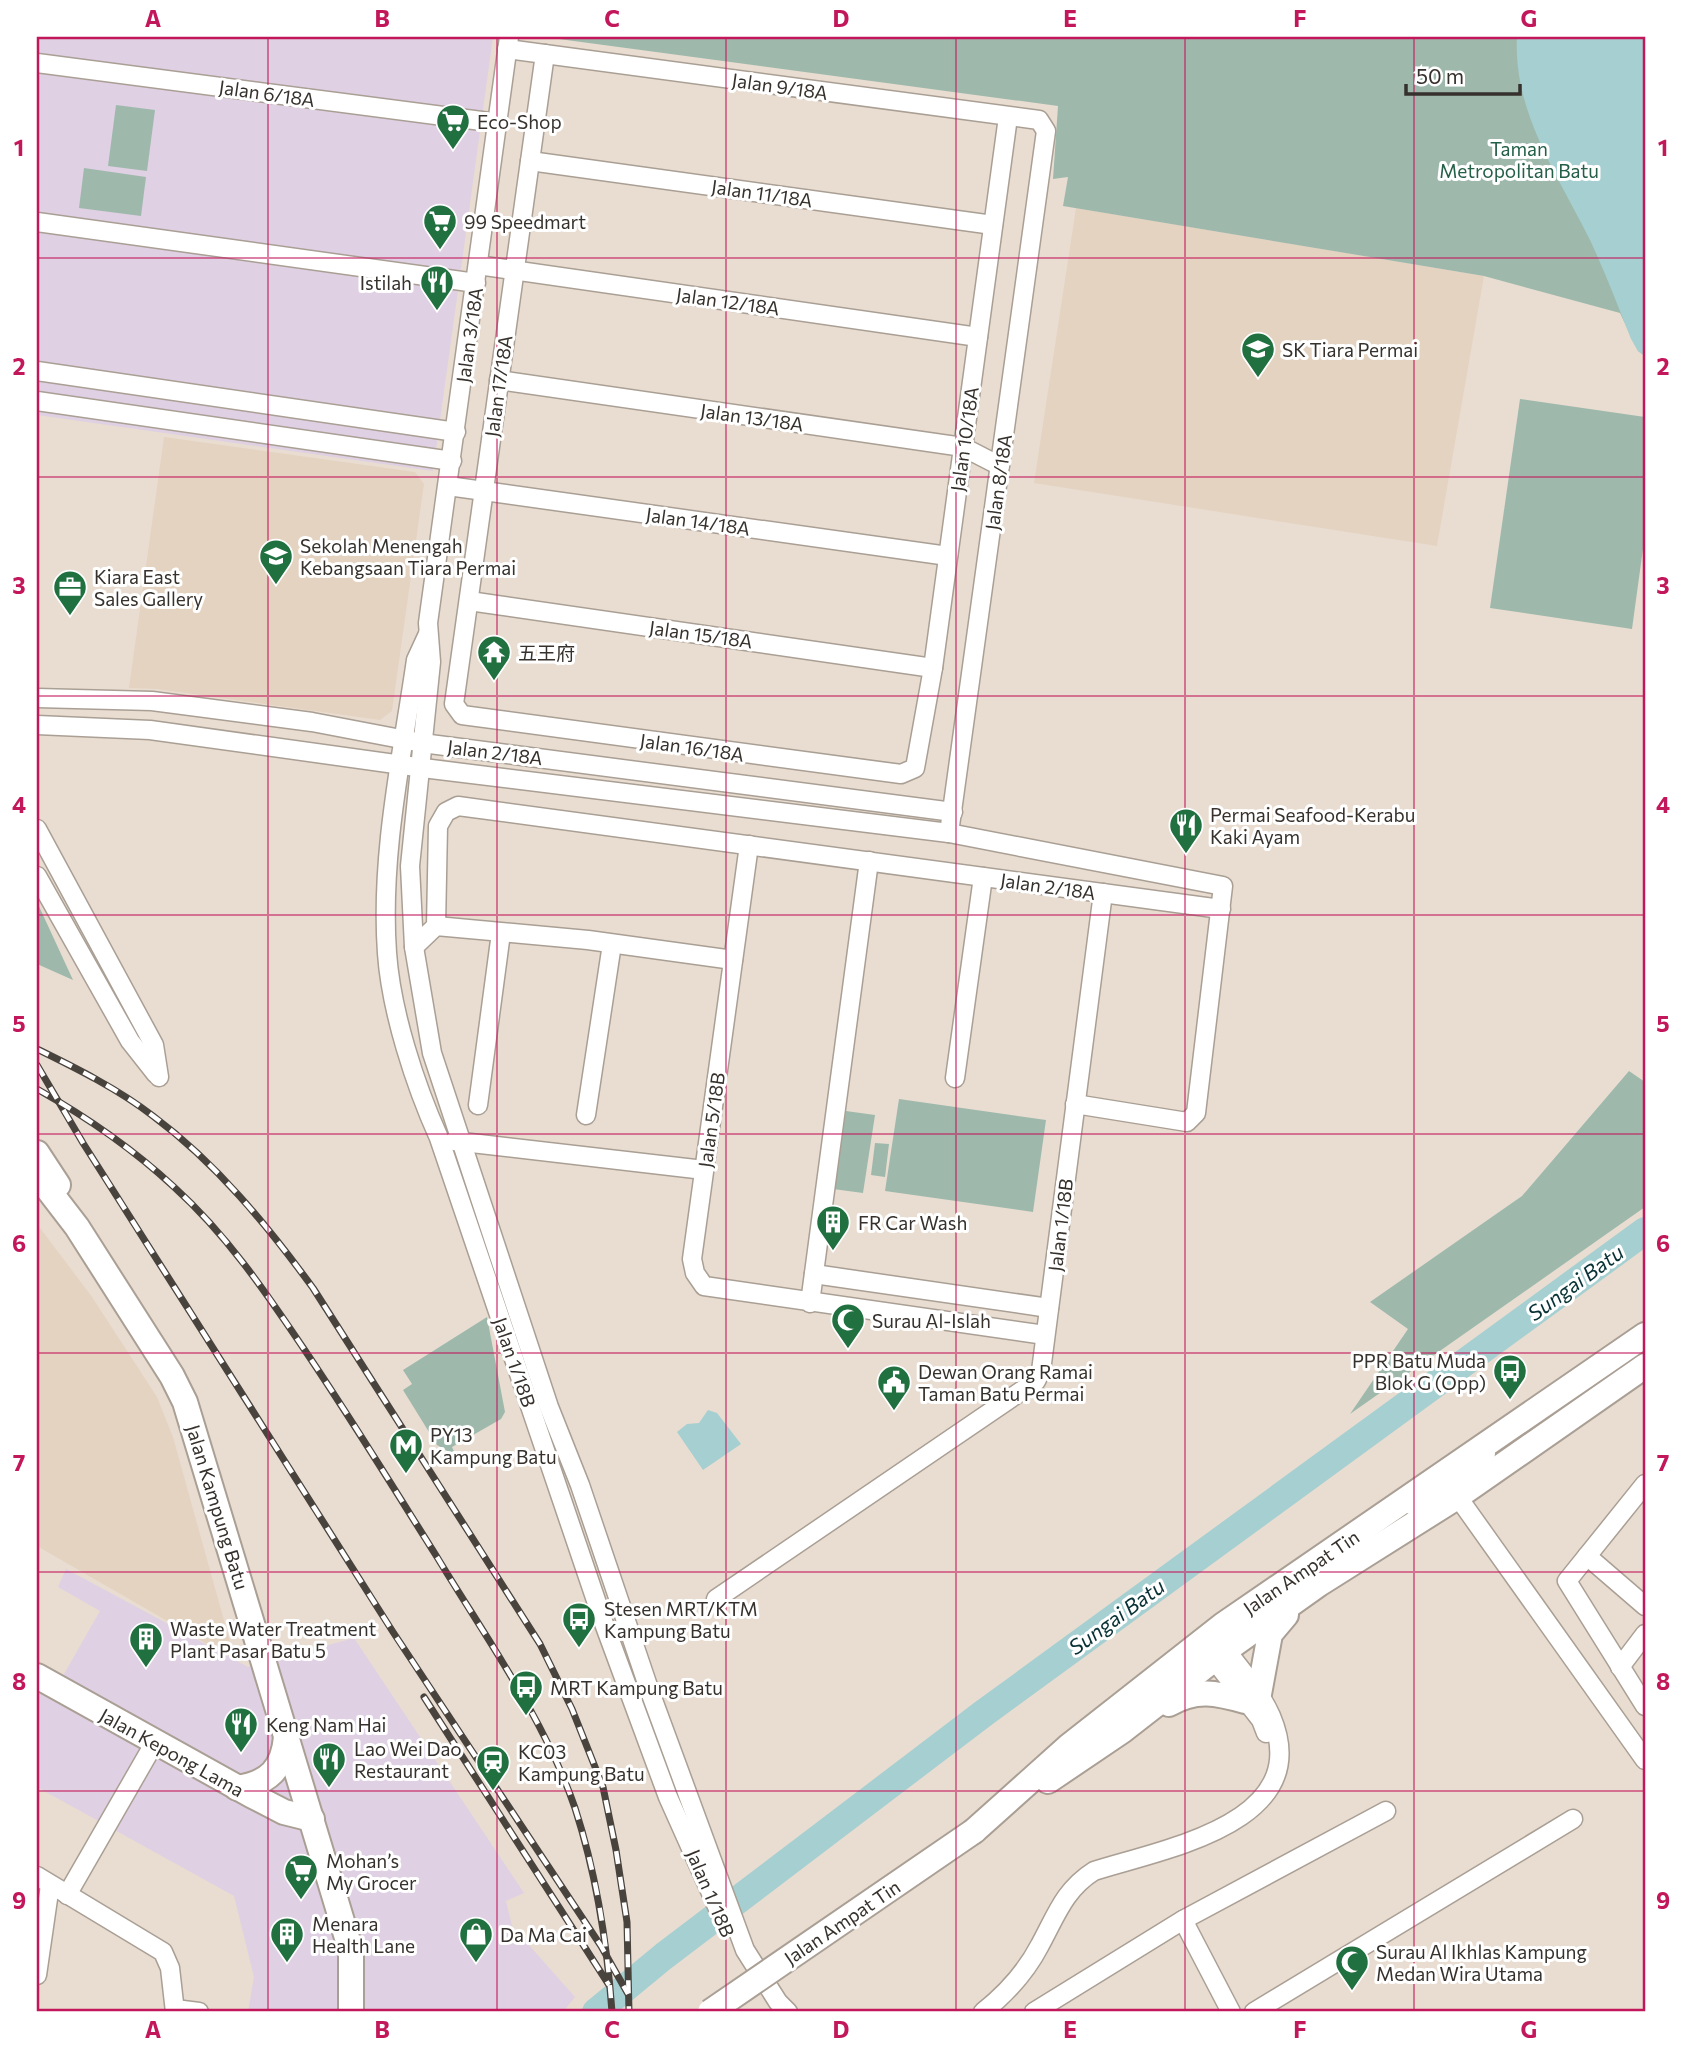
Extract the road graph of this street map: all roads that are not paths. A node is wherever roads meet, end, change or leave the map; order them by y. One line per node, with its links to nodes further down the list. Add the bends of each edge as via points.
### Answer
1 (508, 43): 2 (street, Jalan 9/18A); 5 (street, Jalan 3/18A)
2 (545, 54): 4 (street, Jalan 9/18A); 7 (street, Jalan 17/18A)
3 (37, 63): 5 (street, Jalan 6/18A)
4 (1008, 117): 6 (street, Jalan 9/18A, via 1039,120); 9 (street, Jalan 10/18A)
5 (497, 124): 11 (street, Jalan 3/18A)
6 (1046, 131): 21 (street, Jalan 8/18A)
7 (530, 161): 9 (street, Jalan 11/18A); 10 (street, Jalan 17/18A)
8 (37, 222): 11 (street, Jalan 12/18A)
9 (993, 225): 12 (street, Jalan 10/18A)
10 (514, 271): 11 (street, Jalan 12/18A); 12 (street, Jalan 12/18A); 14 (street, Jalan 17/18A)
11 (477, 274): 18 (street, Jalan 3/18A)
12 (978, 337): 19 (street, Jalan 10/18A)
13 (37, 371): 15 (street)
14 (499, 380): 19 (street, Jalan 13/18A); 23 (street, Jalan 17/18A)
15 (192, 394): 17 (street); 18 (street)
16 (37, 401): 17 (street)
17 (188, 423): 20 (street)
18 (456, 432): 20 (street, Jalan 3/18A)
19 (963, 447): 21 (street, Jalan 13/18A); 24 (street, Jalan 10/18A)
20 (452, 461): 22 (street, Jalan 3/18A)
21 (1000, 467): 33 (street, Jalan 8/18A)
22 (448, 486): 23 (street, Jalan 14/18A); 30 (street, Jalan 3/18A, via 428,634 431,662)
23 (484, 491): 24 (street, Jalan 14/18A); 25 (street, Jalan 17/18A)
24 (948, 556): 26 (street, Jalan 10/18A)
25 (468, 601): 26 (street, Jalan 15/18A); 28 (street, Jalan 17/18A, via 454,704)
26 (933, 668): 31 (street, Jalan 10/18A)
27 (37, 698): 30 (street, Jalan 2/18A, via 152,701)
28 (462, 715): 31 (street, Jalan 16/18A, via 901,774 915,768)
29 (37, 725): 32 (street, Jalan 2/18A, via 150,730)
30 (413, 741): 32 (street, Jalan 3/18A); 33 (street, Jalan 2/18A)
31 (917, 761)
32 (410, 766): 35 (street, Jalan 2/18A); 41 (street, Jalan 1/18B); 54 (street, Jalan 1/18B, via 389,833 387,955 404,1035)
33 (953, 811): 35 (street, Jalan 8/18A)
34 (37, 829): 48 (street)
35 (949, 834): 42 (street, Jalan 2/18A, via 1220,885 1224,890)
36 (749, 845): 37 (street, Jalan 2/18A); 43 (street, Jalan 2/18A, via 458,806 446,812 438,826); 47 (street, Jalan 5/18B)
37 (869, 861): 39 (street, Jalan 2/18A); 60 (street)
38 (37, 876): 49 (street)
39 (982, 877): 40 (street, Jalan 2/18A); 50 (street)
40 (1103, 893): 42 (street, Jalan 2/18A); 51 (street, Jalan 1/18B)
41 (411, 909): 43 (street); 46 (street, Jalan 1/18B)
42 (1221, 909): 51 (street, via 1192,1119 1187,1122)
43 (436, 926): 44 (street); 46 (street)
44 (501, 933): 45 (street); 52 (street)
45 (612, 944): 47 (street); 53 (street)
46 (414, 947): 55 (street, Jalan 1/18B, via 432,1053)
47 (733, 960): 57 (street, Jalan 5/18B)
48 (128, 998): 49 (street); 49 (street, via 154,1045 159,1077 130,1041)
49 (111, 1007)
50 (955, 1078)
51 (1075, 1104): 62 (street, Jalan 1/18B)
52 (478, 1105)
53 (586, 1115)
54 (439, 1138): 55 (street); 86 (street, Jalan 1/18B)
55 (461, 1143): 57 (street); 84 (street, Jalan 1/18B, via 549,1407)
56 (37, 1153): 59 (street, Jalan Kampung Batu, via 62,1191)
57 (704, 1170): 61 (street, Jalan 5/18B, via 692,1259 704,1286)
58 (37, 1175): 59 (street, Jalan Kampung Batu)
59 (77, 1227): 81 (street, Jalan Kampung Batu, via 185,1402)
60 (814, 1275): 61 (street); 62 (street)
61 (810, 1303): 63 (street)
62 (1049, 1308): 63 (street, Jalan 1/18B)
63 (1045, 1335): 72 (street, Jalan 1/18B, via 1036,1381)
64 (1645, 1335): 66 (street, Jalan Ampat Tin)
65 (1645, 1366): 68 (street, Jalan Ampat Tin)
66 (1514, 1424): 68 (street, via 1456,1484); 69 (street, Jalan Ampat Tin)
67 (1645, 1484): 70 (street)
68 (1457, 1497): 69 (street, via 1440,1493); 71 (street, Jalan Ampat Tin); 83 (street)
69 (1371, 1524): 75 (street, Jalan Ampat Tin)
70 (1587, 1556): 73 (street); 76 (street, via 1567,1581)
71 (1341, 1570): 75 (street, Jalan Ampat Tin); 78 (street, via 1276,1624)
72 (716, 1599)
73 (1645, 1606)
74 (1645, 1634): 76 (street)
75 (1213, 1646): 78 (street); 80 (street, Jalan Ampat Tin); 90 (street, Jalan Ampat Tin, via 1069,1746)
76 (1620, 1667): 79 (street)
77 (37, 1676): 82 (street, Jalan Kepong Lama)
78 (1252, 1698): 80 (street, via 1195,1692); 103 (street, via 1269,1745 1263,1778 1252,1795 1206,1827 1090,1863 1074,1873 1054,1896 1011,1974 996,1992); 104 (street, via 1270,1715 1278,1743 1272,1781 1259,1801 1210,1836 1094,1871 1079,1880 1018,1979)
79 (1645, 1706)
80 (1122, 1731): 90 (street, Jalan Ampat Tin)
81 (286, 1733): 85 (street, via 275,1773); 88 (street, Jalan Kampung Batu)
82 (155, 1742): 85 (street, Jalan Kepong Lama); 93 (street)
83 (1645, 1760)
84 (683, 1780): 86 (street); 91 (street, Jalan 1/18B)
85 (237, 1788): 88 (street, Jalan Kepong Lama, via 284,1812)
86 (665, 1789): 91 (street, Jalan 1/18B)
87 (1386, 1811): 94 (street)
88 (312, 1819): 99 (street, Jalan Kampung Batu, via 351,1951)
89 (1573, 1819): 107 (street)
90 (974, 1831): 100 (street, Jalan Ampat Tin, bridge)
91 (706, 1860): 95 (street, Jalan 1/18B)
92 (43, 1881): 93 (street); 96 (street)
93 (67, 1895): 97 (street, via 163,1952 170,1968)
94 (1183, 1920): 105 (street); 106 (street)
95 (741, 1952): 101 (street, Jalan 1/18B); 102 (street, Jalan 1/18B)
96 (37, 1975)
97 (175, 2011): 98 (street)
98 (199, 2012)
99 (351, 2012)
100 (710, 2012)
101 (774, 2012)
102 (788, 2012)
103 (968, 2012)
104 (984, 2012)
105 (1034, 2012)
106 (1231, 2012)
107 (1254, 2012)

